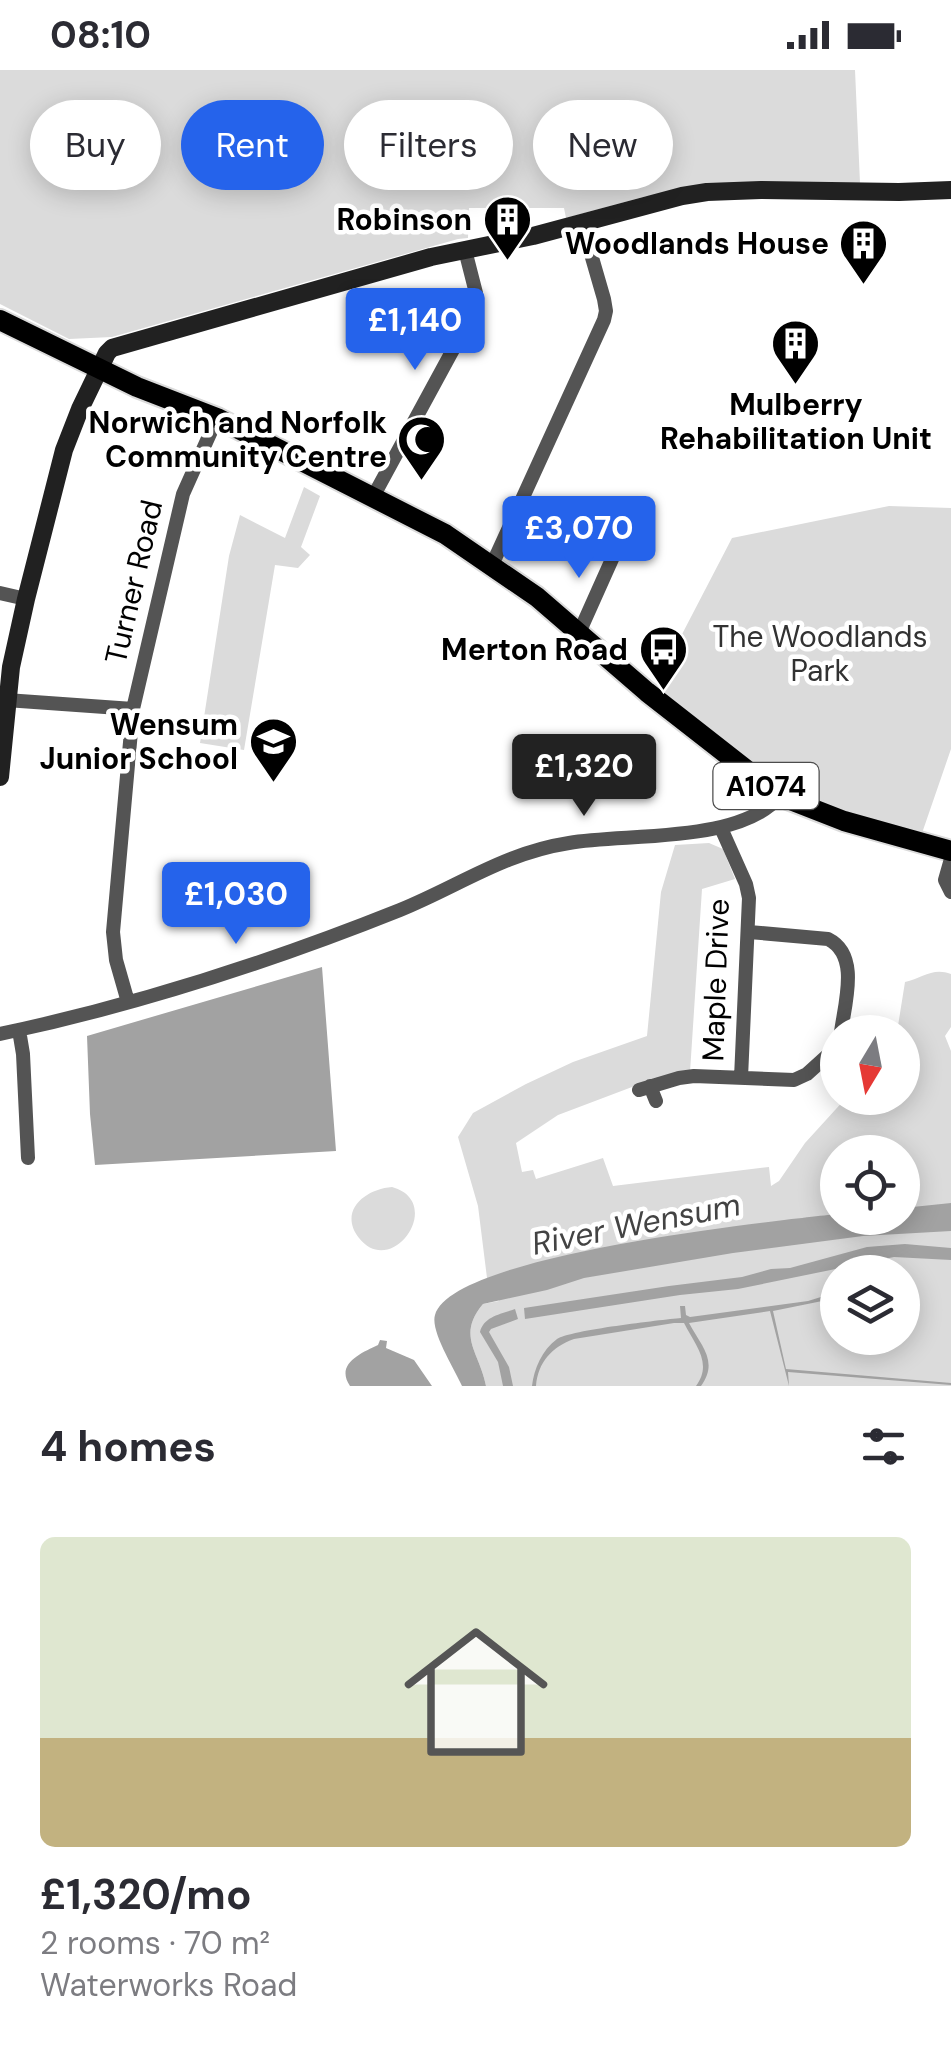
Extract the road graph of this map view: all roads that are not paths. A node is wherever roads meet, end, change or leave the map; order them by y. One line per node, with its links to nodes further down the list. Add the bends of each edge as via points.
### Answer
1 (951, 190): 2 (street, via 707,192)
2 (582, 223): 3 (street); 9 (street, via 604,320)
3 (465, 250): 5 (street, via 119,346); 7 (street, via 474,311)
4 (0, 320): 5 (main road, A1074)
5 (100, 369): 6 (main road, A1074); 11 (street, via 64,450)
6 (216, 418): 7 (main road, A1074); 14 (street, Turner Road, via 183,494)
7 (373, 497): 9 (main road, A1074)
8 (617, 548): 12 (street)
9 (492, 565): 12 (main road, A1074)
10 (0, 592): 11 (street)
11 (26, 599): 13 (street)
12 (579, 633): 16 (main road, A1074)
13 (6, 700): 14 (street); 15 (street)
14 (133, 709): 21 (street, Turner Road, via 112,932)
15 (0, 777)
16 (780, 796): 17 (street); 18 (main road, A1074)
17 (721, 828): 20 (street, Maple Drive, via 750,898); 21 (street, via 521,854 347,930)
18 (951, 855): 19 (street)
19 (951, 892)
20 (749, 932): 22 (street, via 839,945 848,963); 26 (street, Maple Drive)
21 (128, 1002): 23 (street)
22 (843, 1015)
23 (19, 1030): 24 (street); 28 (street)
24 (0, 1034)
25 (820, 1062): 26 (street, via 794,1080)
26 (741, 1078): 27 (street, via 694,1076)
27 (648, 1092)
28 (28, 1158)

